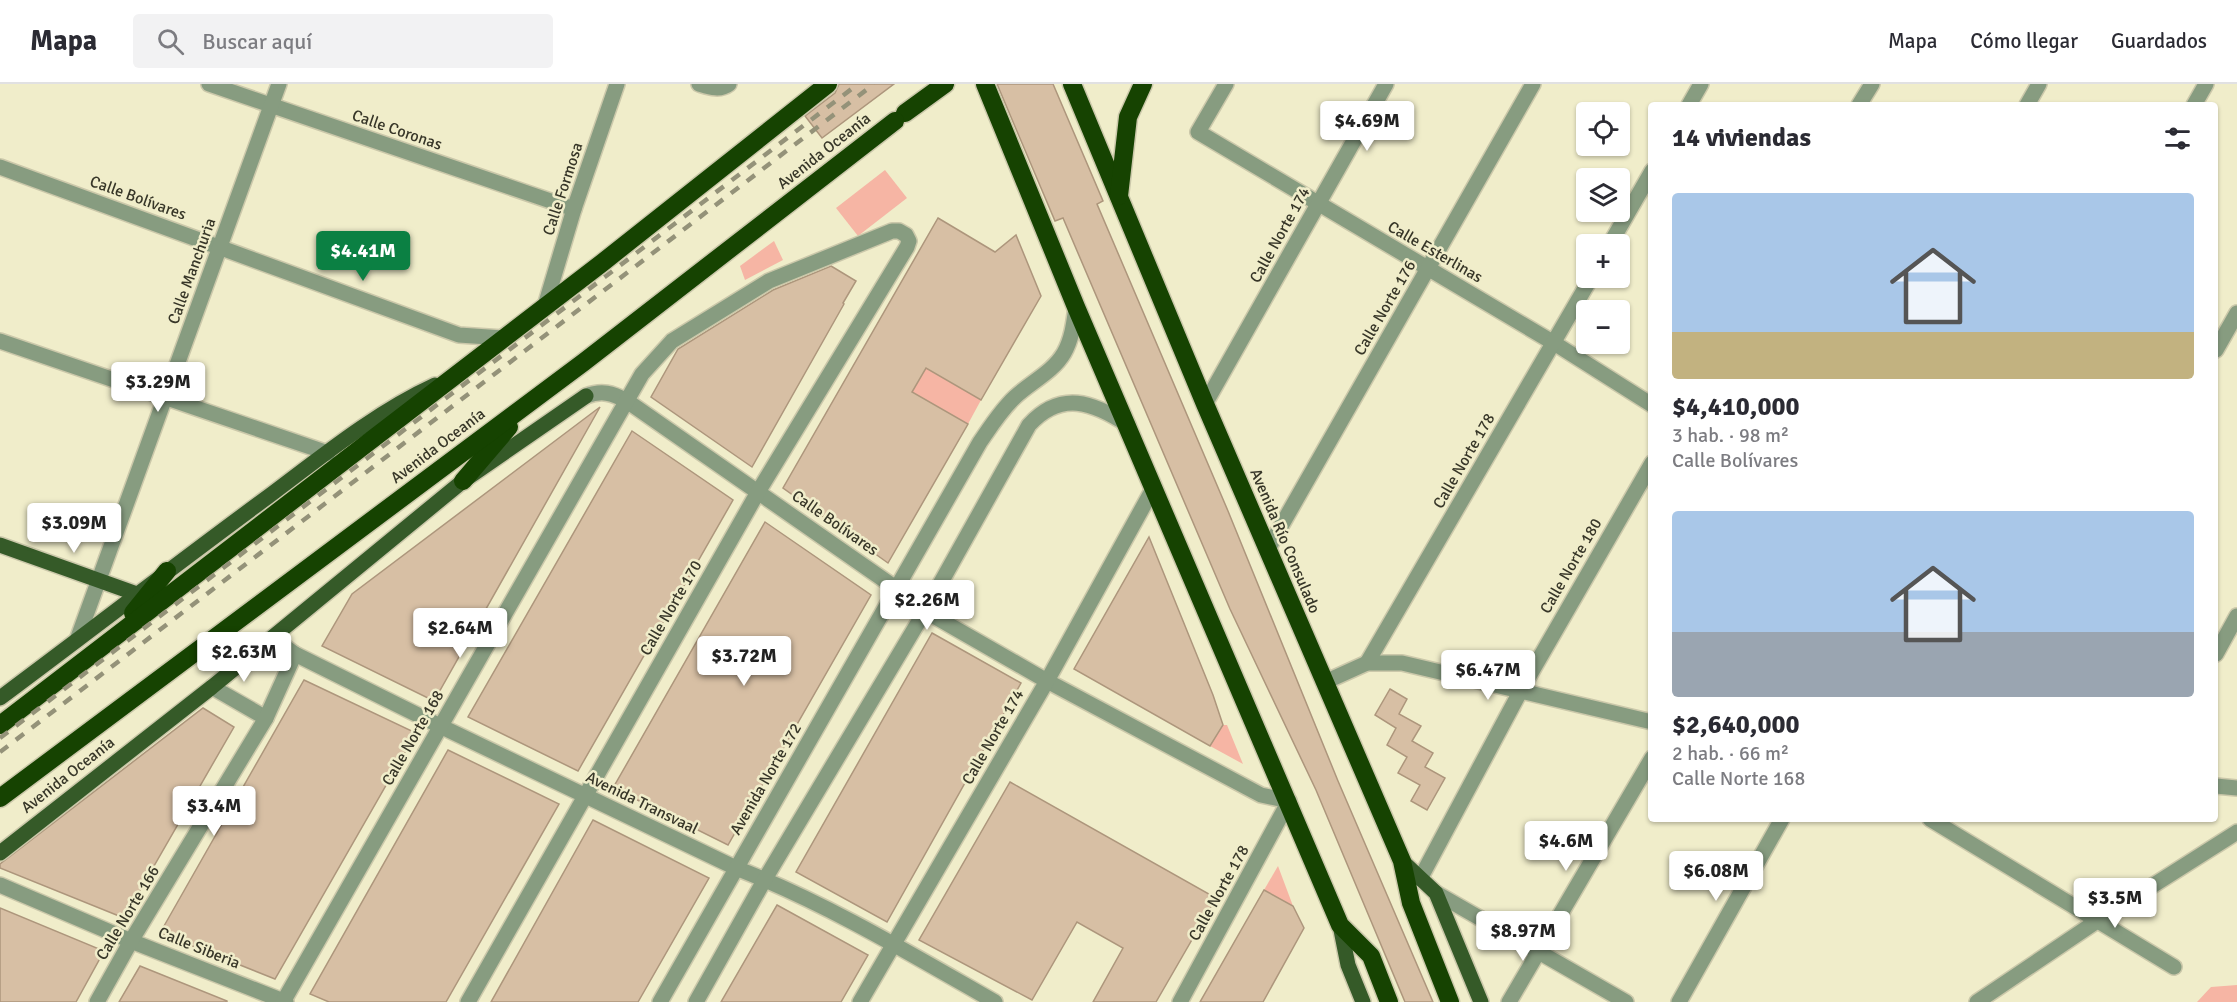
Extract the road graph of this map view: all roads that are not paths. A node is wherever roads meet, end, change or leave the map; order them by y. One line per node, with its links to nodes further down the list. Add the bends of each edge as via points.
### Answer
1 (210, 84): 22 (street, Calle Coronas)
2 (279, 84): 22 (street, Calle Manchuria)
3 (617, 84): 27 (street, Calle Formosa)
4 (699, 84): 17 (street)
5 (828, 84): 33 (highway)
6 (945, 84): 43 (highway, Avenida Oceanía)
7 (985, 84): 34 (highway)
8 (1071, 84): 25 (highway, Avenida Río Consulado)
9 (1143, 84): 25 (highway, via 1128,117)
10 (1226, 84): 26 (street, Calle Esterlinas, via 1198,132)
11 (1386, 84): 26 (street, Calle Norte 174)
12 (1533, 84): 31 (street, Calle Norte 176)
13 (1701, 84): 18 (street)
14 (1872, 84): 19 (street)
15 (2039, 84): 20 (street)
16 (2206, 84): 21 (street)
17 (727, 86)
18 (1691, 102)
19 (1861, 102)
20 (2029, 102)
21 (2196, 102)
22 (271, 106): 27 (street, Calle Coronas); 30 (street, Calle Manchuria)
23 (0, 167): 30 (street, Calle Bolívares)
24 (1648, 178): 28 (street)
25 (1118, 198): 46 (highway, Avenida Río Consulado)
26 (1318, 204): 31 (street, Calle Esterlinas); 46 (street, Calle Norte 174)
27 (574, 209): 33 (street, Calle Formosa)
28 (1616, 234)
29 (906, 235): 44 (street, Calle Norte 168, via 892,231 769,281 672,341 642,374); 52 (street, Calle Norte 170, via 907,247)
30 (219, 246): 36 (street, Calle Bolívares, via 459,335); 42 (street, Calle Manchuria)
31 (1428, 268): 38 (street, Calle Esterlinas); 54 (street, Calle Norte 176)
32 (1585, 288): 38 (street, Calle Norte 178)
33 (545, 306): 36 (highway)
34 (1076, 307): 47 (highway); 57 (street, Avenida Norte 172, via 1064,353 1015,397 991,426)
35 (2237, 313): 39 (street)
36 (503, 338): 40 (highway)
37 (0, 341): 42 (street)
38 (1554, 343): 45 (street, Calle Esterlinas); 66 (street, Calle Norte 178)
39 (2218, 346)
40 (452, 377): 48 (main road, via 411,396); 61 (highway)
41 (586, 396): 44 (street, Calle Bolívares, via 609,392); 50 (main road, Avenida Oceanía)
42 (166, 398): 48 (street); 56 (street, Calle Manchuria)
43 (532, 400): 50 (highway); 80 (highway, Avenida Oceanía)
44 (627, 401): 52 (street, Calle Bolívares); 75 (street, Calle Norte 168)
45 (1648, 402)
46 (1205, 404): 54 (highway, Avenida Río Consulado)
47 (1128, 425): 51 (highway); 59 (street, via 1095,407 1075,403 1054,406 1036,417)
48 (328, 453): 55 (main road)
49 (1648, 470): 70 (street, Calle Norte 180)
50 (463, 481): 62 (main road, Avenida Oceanía)
51 (1154, 487): 67 (street, Calle Norte 174); 81 (highway)
52 (758, 492): 57 (street, Calle Bolívares); 79 (street, Calle Norte 170)
53 (0, 545): 56 (main road)
54 (1268, 549): 68 (highway, Avenida Río Consulado)
55 (167, 571): 58 (main road); 61 (highway)
56 (99, 580): 58 (main road); 63 (street, Calle Manchuria)
57 (897, 589): 59 (street, Calle Bolívares); 87 (street, Avenida Norte 172)
58 (137, 594): 63 (main road)
59 (925, 611): 67 (street, Calle Bolívares); 88 (street)
60 (2237, 616): 64 (street)
61 (115, 636): 74 (highway)
62 (273, 638): 65 (street, Avenida Transvaal); 69 (main road, Avenida Oceanía)
63 (77, 640): 71 (main road)
64 (2218, 650)
65 (295, 654): 72 (street, Calle Norte 166); 75 (street, Avenida Transvaal)
66 (1367, 663): 68 (street); 70 (street, via 1402,663)
67 (1047, 681): 81 (street, Calle Bolívares, via 1261,795); 95 (street, Calle Norte 174)
68 (1325, 682): 86 (highway, Avenida Río Consulado)
69 (213, 687): 72 (street); 85 (main road, Avenida Oceanía)
70 (1520, 692): 73 (street); 89 (street, Calle Norte 180)
71 (0, 698)
72 (266, 718): 94 (street, Calle Norte 166)
73 (1648, 721)
74 (0, 725)
75 (440, 726): 79 (street, Avenida Transvaal); 100 (street, Calle Norte 168)
76 (1648, 765): 96 (street)
77 (2218, 786): 78 (street)
78 (2237, 788)
79 (585, 795): 87 (street, Avenida Transvaal); 101 (street, Calle Norte 170)
80 (0, 798)
81 (1289, 801): 93 (highway); 106 (street, Calle Norte 178)
82 (1780, 822): 112 (street)
83 (1935, 822): 92 (street)
84 (2237, 832): 92 (street)
85 (0, 853)
86 (1402, 861): 89 (main road, Avenida Río Consulado); 108 (highway, via 1411,903)
87 (736, 868): 88 (street, Avenida Transvaal); 102 (street, Avenida Norte 172)
88 (765, 879): 95 (street, Avenida Transvaal); 103 (street)
89 (1420, 879): 91 (main road, Avenida Río Consulado)
90 (0, 885): 94 (street, Calle Siberia)
91 (1436, 893): 96 (street); 109 (main road, Avenida Río Consulado)
92 (2097, 921): 97 (street); 113 (street)
93 (1341, 925): 98 (main road, via 1347,965); 107 (highway, via 1371,956)
94 (131, 941): 99 (street, Calle Norte 166); 100 (street, Calle Siberia)
95 (894, 944): 104 (street, Calle Norte 174); 105 (street, Avenida Transvaal)
96 (1539, 952): 110 (street); 111 (street)
97 (2174, 967)
98 (1359, 999)
99 (97, 1002)
100 (284, 1002)
101 (468, 1002)
102 (660, 1002)
103 (696, 1002)
104 (860, 1002)
105 (995, 1002)
106 (1180, 1002)
107 (1389, 1002)
108 (1450, 1002)
109 (1481, 1002)
110 (1509, 1002)
111 (1626, 1002)
112 (1679, 1002)
113 (1977, 1002)

